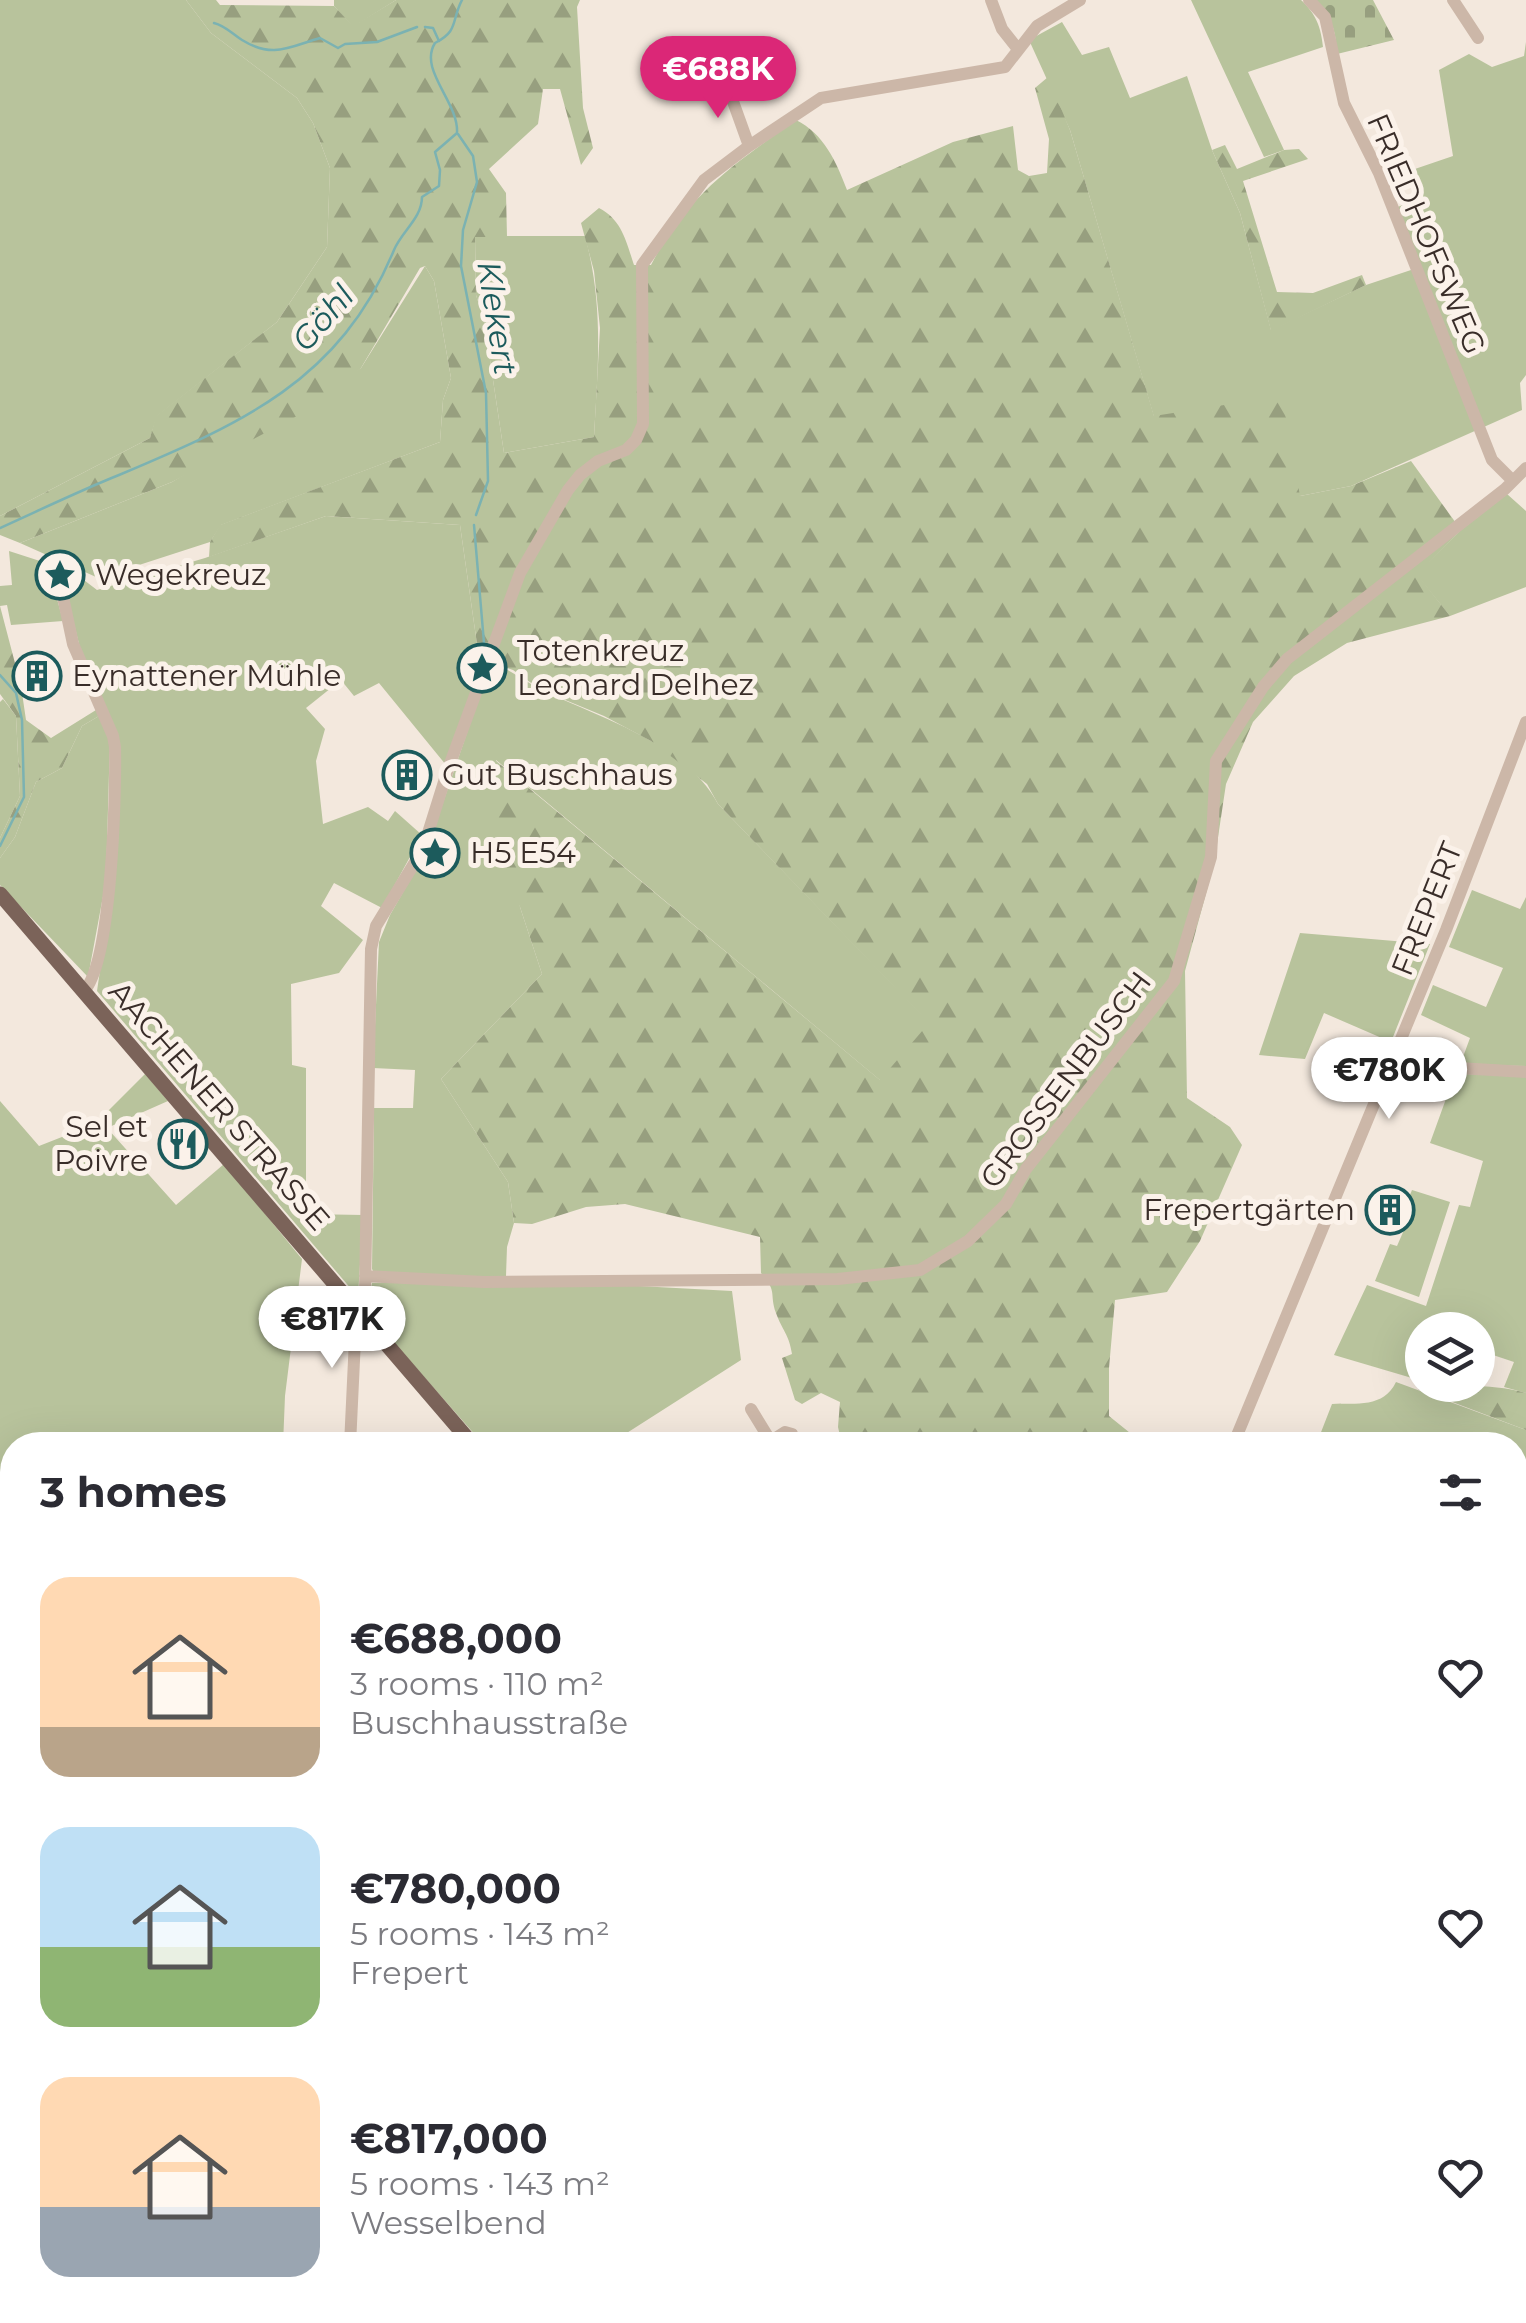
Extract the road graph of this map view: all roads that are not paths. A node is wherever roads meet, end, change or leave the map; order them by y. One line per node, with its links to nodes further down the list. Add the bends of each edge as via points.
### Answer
1 (991, 0): 6 (street)
2 (1080, 0): 6 (street, via 1037,26)
3 (1309, 0): 10 (street, FRIEDHOFSWEG, via 1325,16 1344,103 1379,173 1492,460)
4 (1452, 0): 5 (street)
5 (1478, 38)
6 (1017, 48): 8 (street, via 1005,66 821,98)
7 (699, 72): 8 (street, via 726,82)
8 (749, 146): 17 (street, via 695,190 642,265 642,424 636,440 580,475 520,573 423,849 376,926)
9 (1526, 468): 10 (street, GROSSENBUSCH)
10 (1514, 480): 17 (street, GROSSENBUSCH, via 1287,660 1263,687 1216,761 1211,857 1174,981 1026,1169 1006,1204 968,1240 920,1270 838,1279 484,1282)
11 (56, 564): 14 (street, via 74,644 114,747 108,896 94,977)
12 (1526, 722): 15 (street, FREPERT)
13 (0, 894): 14 (main road, AACHENER STRASSE)
14 (84, 991): 18 (main road, AACHENER STRASSE)
15 (1390, 1064): 16 (street); 23 (street, FREPERT)
16 (1526, 1072)
17 (364, 1276): 18 (street)
18 (361, 1312): 20 (street); 21 (main road, AACHENER STRASSE)
19 (752, 1409): 22 (street)
20 (351, 1432)
21 (462, 1432)
22 (766, 1432)
23 (1237, 1432)

